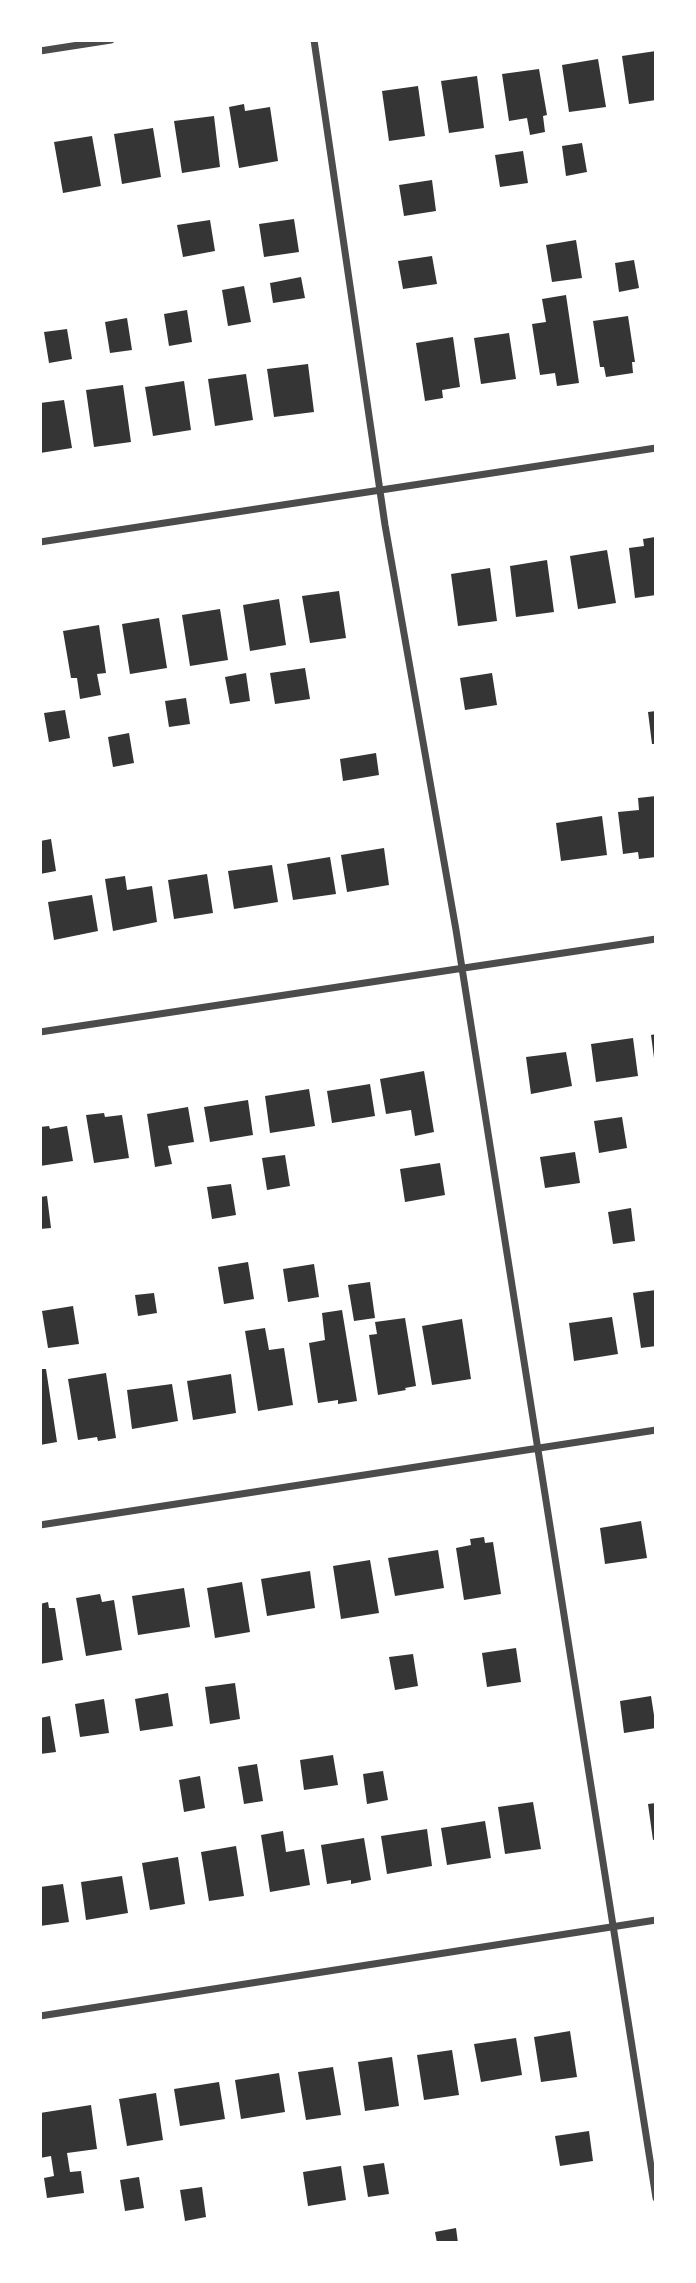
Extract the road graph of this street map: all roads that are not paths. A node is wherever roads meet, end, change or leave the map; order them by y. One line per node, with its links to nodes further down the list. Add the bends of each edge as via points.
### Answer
1 (111, 40): 3 (street)
2 (314, 40): 5 (street)
3 (40, 51)
4 (656, 448): 5 (street)
5 (380, 490): 6 (street); 8 (street)
6 (40, 542)
7 (656, 939): 8 (street)
8 (461, 968): 9 (street); 11 (street)
9 (40, 1032)
10 (656, 1430): 11 (street)
11 (537, 1449): 12 (street); 14 (street)
12 (40, 1525)
13 (656, 1920): 14 (street)
14 (613, 1927): 15 (street); 16 (street)
15 (40, 2016)
16 (656, 2198)

